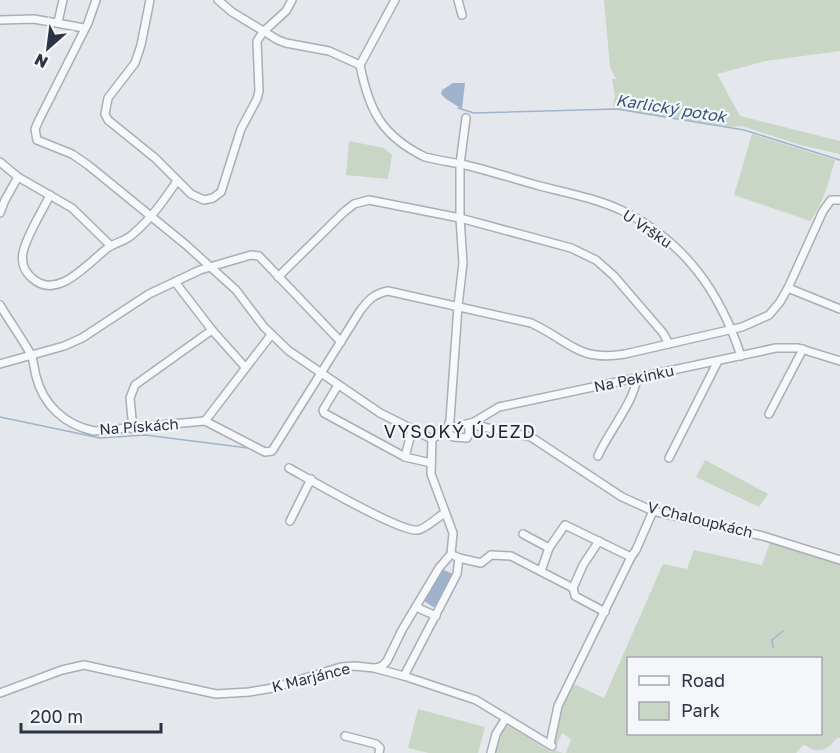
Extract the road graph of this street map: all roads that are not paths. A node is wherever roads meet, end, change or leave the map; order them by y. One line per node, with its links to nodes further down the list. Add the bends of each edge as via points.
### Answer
1 (63, 0): 10 (street)
2 (96, 0): 11 (street)
3 (150, 0): 18 (street, via 138,55 108,98 105,114 111,124 155,158)
4 (218, 0): 12 (street)
5 (292, 0): 12 (street, via 286,11)
6 (395, 0): 13 (street)
7 (458, 0): 8 (street)
8 (462, 15)
9 (0, 20): 10 (street)
10 (58, 22): 11 (street)
11 (84, 28): 22 (street, via 39,120 37,140 72,154)
12 (262, 32): 13 (street, via 286,43 340,54); 18 (street, via 256,48 257,99 241,129 221,192 204,200)
13 (360, 65): 16 (street, U Vršku, via 373,111 400,142 425,157)
14 (466, 118): 16 (street)
15 (0, 162): 17 (street)
16 (460, 164): 23 (street); 32 (street, U Vršku, via 623,211 654,230 696,268)
17 (18, 177): 19 (street); 21 (street)
18 (177, 181): 22 (street)
19 (50, 195): 24 (street, via 79,214); 24 (street, via 22,255 26,271 35,281 49,286 64,282)
20 (840, 200): 28 (street, via 831,200 823,211)
21 (0, 213)
22 (152, 216): 24 (street, via 133,235); 25 (street)
23 (460, 218): 26 (street, via 369,200 354,204); 30 (street, via 463,263); 36 (street, via 571,248 596,260 627,291)
24 (111, 246)
25 (212, 268): 26 (street, via 255,255); 27 (street); 34 (street, via 236,290)
26 (278, 277): 35 (street)
27 (175, 282): 33 (street); 38 (street, via 139,300 82,338)
28 (788, 288): 31 (street); 32 (street, via 769,315)
29 (0, 306): 38 (street, Na Pískách)
30 (458, 306): 35 (street, via 388,291 378,293 360,310); 36 (street, via 531,324 571,348 596,356); 51 (street)
31 (840, 309)
32 (732, 329): 36 (street); 39 (street, U Vršku)
33 (212, 330): 43 (street); 50 (street, via 135,386 130,398)
34 (271, 335): 43 (street); 44 (street)
35 (341, 342): 44 (street)
36 (669, 344)
37 (803, 349): 39 (street, Na Pekinku, via 776,348); 41 (street, Na Pekinku); 47 (street)
38 (32, 356): 42 (street); 50 (street, Na Pískách, via 42,392 64,419 94,431)
39 (741, 356): 40 (street, Na Pekinku)
40 (718, 361): 45 (street, Na Pekinku); 56 (street)
41 (840, 362)
42 (0, 364)
43 (245, 367): 48 (street)
44 (321, 374): 46 (street); 48 (street, via 270,452)
45 (636, 379): 49 (street, Na Pekinku, via 499,407); 54 (street, via 629,400)
46 (338, 385): 52 (street); 55 (street, via 324,414)
47 (769, 414)
48 (205, 421): 50 (street, Na Pískách)
49 (469, 424): 51 (street); 51 (street, via 467,438 454,437); 60 (street, V Chaloupkách, via 531,437 622,497)
50 (133, 429)
51 (447, 429): 53 (street)
52 (412, 430): 53 (street); 55 (street)
53 (432, 439): 57 (street)
54 (598, 456)
55 (405, 457): 57 (street)
56 (669, 458)
57 (431, 464): 61 (street, via 432,480)
58 (289, 468): 59 (street)
59 (311, 479): 61 (street, via 411,530 419,530); 62 (street)
60 (653, 511): 67 (street); 68 (street, V Chaloupkách, via 763,536)
61 (445, 513): 66 (street, via 453,533)
62 (290, 521)
63 (523, 534): 65 (street)
64 (599, 541): 65 (street, via 565,525); 67 (street); 70 (street)
65 (549, 548): 69 (street)
66 (455, 556): 69 (street, via 481,563 491,555 511,556); 71 (street, via 440,568); 73 (street, via 457,574)
67 (631, 557): 72 (street)
68 (840, 560)
69 (541, 571): 70 (street)
70 (573, 588): 72 (street, via 575,596)
71 (416, 607): 73 (street); 74 (street, via 387,661)
72 (604, 612): 77 (street, K Marjánce, via 558,706 551,745)
73 (436, 616): 75 (street)
74 (374, 668): 75 (street, K Marjánce); 76 (street, K Marjánce, via 341,667 273,688 207,693 84,665)
75 (404, 676): 77 (street, K Marjánce, via 465,695)
76 (0, 693)
77 (506, 718): 80 (street)
78 (345, 736): 79 (street, via 376,744)
79 (379, 753)
80 (491, 753)

